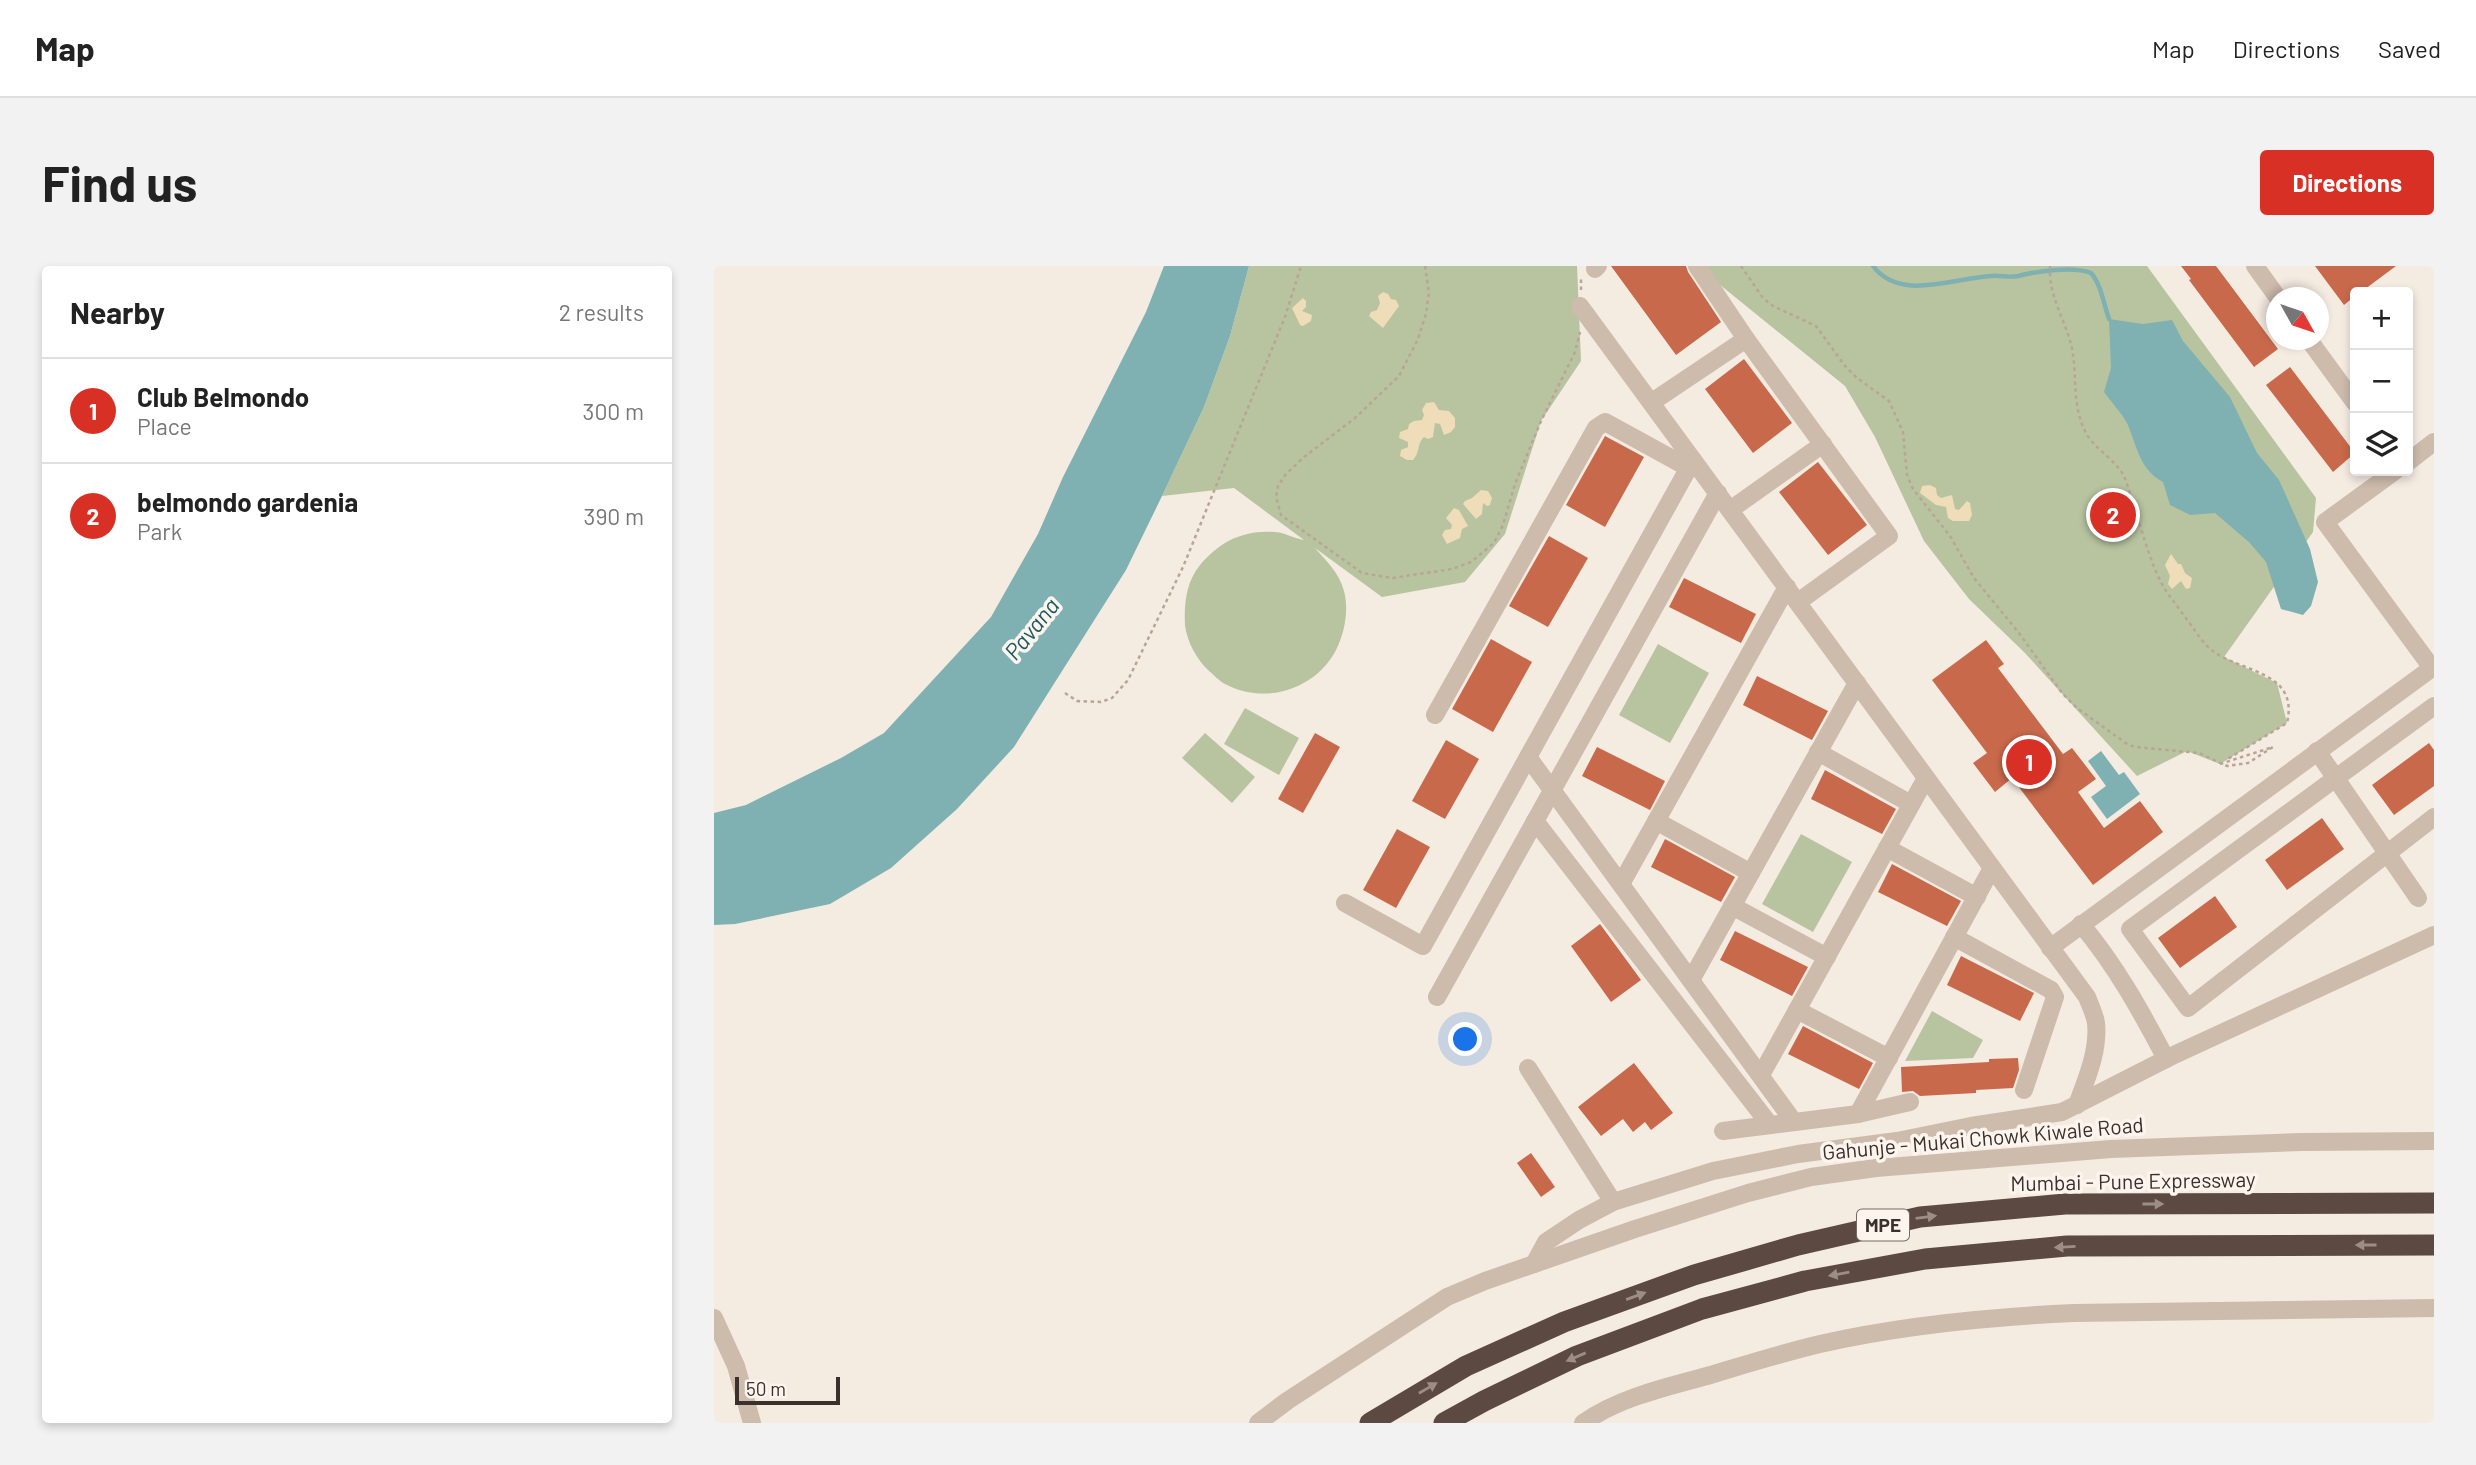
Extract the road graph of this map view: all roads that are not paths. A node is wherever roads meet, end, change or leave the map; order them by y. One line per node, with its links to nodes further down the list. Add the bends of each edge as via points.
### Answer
1 (1697, 266): 5 (street)
2 (2255, 266): 3 (street)
3 (2270, 287)
4 (1580, 306): 8 (street)
5 (1746, 339): 8 (street); 10 (street)
6 (2316, 350): 7 (street)
7 (2350, 396)
8 (1652, 402): 12 (street)
9 (2434, 442): 11 (street)
10 (1823, 444): 15 (street); 17 (street, via 1889,536)
11 (2413, 457)
12 (1691, 464): 14 (street); 21 (street, via 1605,422 1596,428); 24 (street)
13 (2388, 476): 18 (street, via 2325,522)
14 (1718, 493): 15 (street); 27 (street)
15 (1730, 510): 16 (street)
16 (1787, 587): 17 (street); 31 (street)
17 (1798, 602): 19 (street)
18 (2433, 670): 22 (street)
19 (1857, 683): 23 (street); 25 (street)
20 (2434, 706): 26 (street)
21 (1435, 715)
22 (2317, 751): 26 (street); 41 (street)
23 (1818, 752): 28 (street); 35 (street)
24 (1528, 757): 27 (street); 39 (street, via 1423,946)
25 (1926, 778): 28 (street); 34 (street)
26 (2336, 778): 33 (street); 33 (street, via 2130,929 2188,1008)
27 (1552, 790): 30 (street); 36 (street)
28 (1911, 804): 32 (street)
29 (2434, 817): 33 (street)
30 (1535, 821): 47 (street); 58 (street)
31 (1656, 821): 35 (street); 36 (street)
32 (1887, 848): 37 (street); 45 (street)
33 (2388, 853): 38 (street)
34 (1993, 868): 37 (street); 44 (street)
35 (1751, 873): 40 (street)
36 (1621, 884): 46 (street)
37 (1977, 897): 43 (street)
38 (2418, 898)
39 (1345, 902)
40 (1732, 906): 45 (street); 46 (street)
41 (2081, 924): 44 (street); 50 (street, via 2122,979)
42 (2434, 935): 50 (street)
43 (1954, 937): 49 (street); 53 (street, via 2052,990 2053,1003)
44 (2050, 948): 55 (street, via 2087,997 2096,1022 2090,1067)
45 (1827, 957): 48 (street)
46 (1691, 980): 52 (street)
47 (1437, 997)
48 (1797, 1010): 49 (street); 52 (street)
49 (1889, 1058): 56 (street)
50 (2166, 1059): 55 (street)
51 (1528, 1068): 61 (street)
52 (1761, 1075): 57 (street)
53 (2024, 1090)
54 (1910, 1102): 56 (street)
55 (2077, 1105): 61 (street, via 2040,1116 1725,1169)
56 (1858, 1114): 57 (street)
57 (1794, 1122): 58 (street)
58 (1770, 1125): 59 (street)
59 (1723, 1131)
60 (2434, 1141): 64 (street, Gahunje - Mukai Chowk Kiwale Road, via 2111,1149 1863,1169 1748,1192)
61 (1613, 1202): 64 (street, via 1546,1242)
62 (2434, 1203): 69 (highway, Mumbai - Pune Expressway / MPE, one-way to 62, via 1466,1366 1564,1322 1694,1275 1920,1217 2065,1204)
63 (2434, 1245): 70 (highway, MPE, one-way to 70, via 2067,1246 1925,1259 1805,1280 1702,1310 1577,1356)
64 (1534, 1264): 68 (street, Gahunje - Mukai Chowk Kiwale Road, via 1447,1297)
65 (2434, 1308): 71 (street, via 2074,1313 1917,1326 1819,1344 1674,1385)
66 (714, 1318): 67 (street, via 736,1366)
67 (752, 1423)
68 (1258, 1423)
69 (1370, 1423)
70 (1444, 1423)
71 (1583, 1423)

